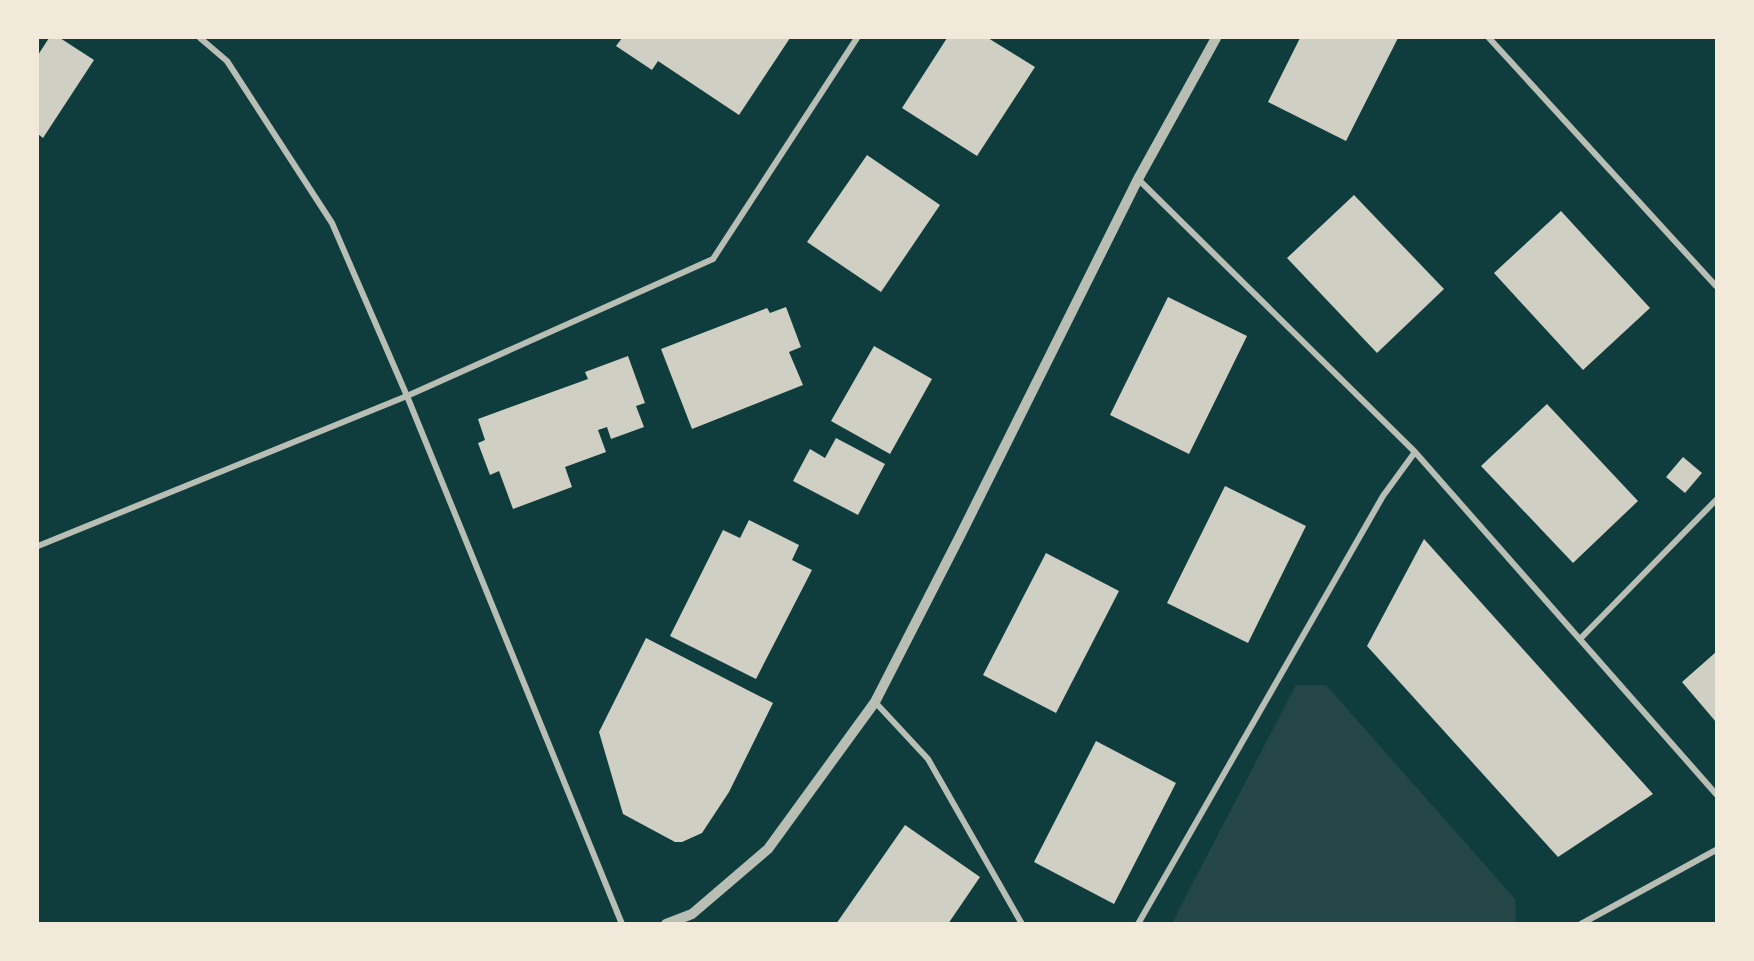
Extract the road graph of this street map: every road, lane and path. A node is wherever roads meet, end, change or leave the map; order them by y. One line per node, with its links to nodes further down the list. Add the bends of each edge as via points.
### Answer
1 (200, 38): 7 (street, via 227,61 332,223)
2 (857, 38): 7 (street, via 713,259)
3 (1216, 38): 5 (street)
4 (1489, 38): 6 (street)
5 (1138, 179): 8 (street); 12 (street)
6 (1716, 286)
7 (407, 396): 10 (street); 15 (street)
8 (1415, 452): 11 (street); 18 (street, via 1383,496)
9 (1716, 500): 11 (street)
10 (38, 546)
11 (1580, 639): 13 (street)
12 (875, 702): 16 (street, via 768,849 692,914); 17 (street, via 928,759)
13 (1716, 794)
14 (1716, 850): 19 (street)
15 (622, 924)
16 (666, 924)
17 (1022, 924)
18 (1138, 924)
19 (1581, 924)

